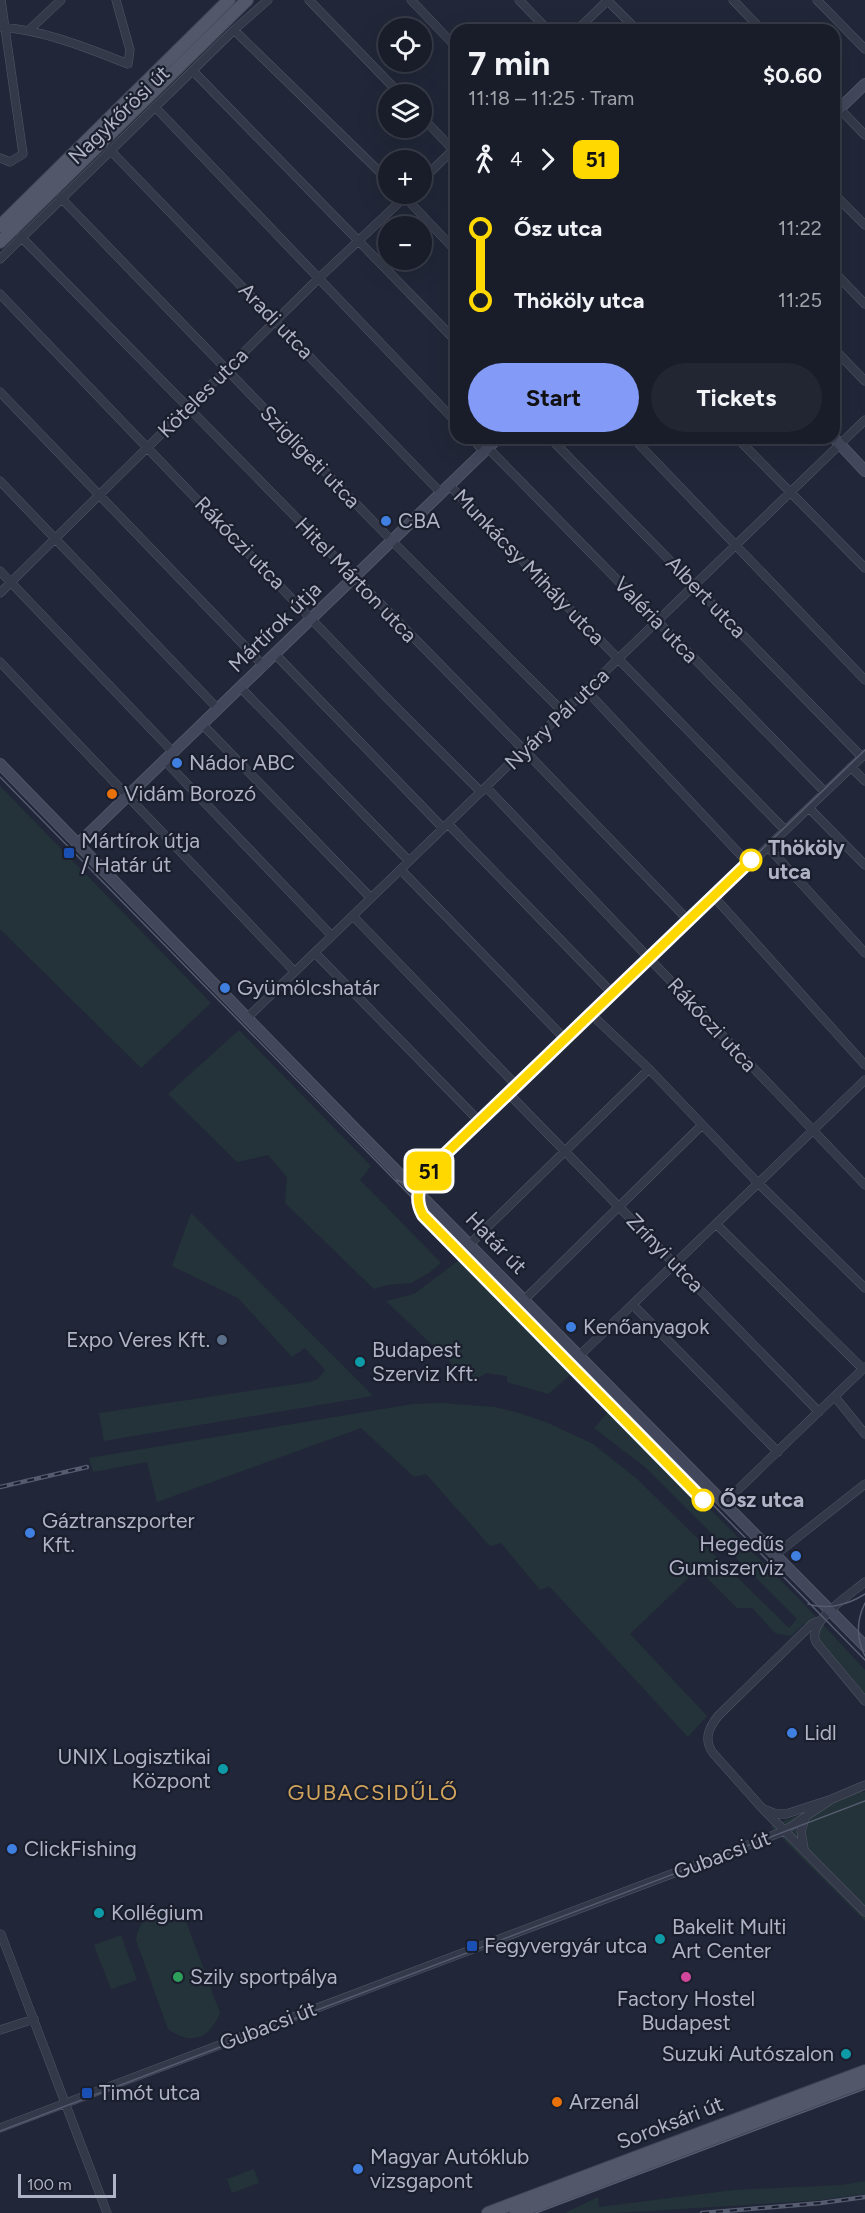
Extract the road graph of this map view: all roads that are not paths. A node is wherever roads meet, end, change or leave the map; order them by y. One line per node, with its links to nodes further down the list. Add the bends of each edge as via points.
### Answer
1 (2, 0): 17 (street)
2 (61, 0): 19 (street)
3 (116, 0): 19 (street, via 130,50 128,64)
4 (229, 0): 41 (main road, Nagykőrösi út)
5 (247, 0): 44 (main road, Nagykőrösi út)
6 (268, 0): 18 (street, Nagykőrösi út)
7 (309, 0): 23 (street)
8 (411, 0): 20 (street)
9 (519, 0): 13 (street)
10 (608, 0): 14 (street); 15 (street)
11 (733, 0): 16 (street)
12 (818, 0): 21 (street)
13 (542, 24)
14 (583, 24)
15 (631, 24)
16 (756, 24)
17 (2, 27): 19 (street); 33 (street, via 23,154 10,162)
18 (234, 30): 22 (street, Nagykőrösi út); 34 (street)
19 (28, 31)
20 (450, 41)
21 (865, 49)
22 (193, 71): 26 (street, Nagykőrösi út); 43 (street)
23 (390, 84)
24 (865, 84): 25 (main road)
25 (840, 105)
26 (154, 107): 31 (street, Nagykőrösi út); 47 (street)
27 (840, 112): 29 (street)
28 (432, 127): 30 (street)
29 (865, 135)
30 (450, 145)
31 (110, 150): 36 (street, Nagykőrösi út); 51 (street, Aradi utca)
32 (450, 155): 35 (street)
33 (0, 158)
34 (378, 170)
35 (432, 171)
36 (61, 198): 42 (street, Nagykőrösi út); 54 (street, Szigligeti utca)
37 (840, 200): 40 (street)
38 (395, 204): 43 (street, Köteles utca)
39 (414, 204): 45 (street)
40 (865, 225)
41 (0, 226)
42 (21, 237): 46 (street, Nagykőrösi út); 57 (street, Hitel Márton utca)
43 (359, 241): 47 (street, Köteles utca); 52 (street)
44 (0, 243)
45 (450, 244)
46 (0, 259)
47 (320, 278): 51 (street, Köteles utca); 58 (street)
48 (840, 278): 50 (street)
49 (0, 294): 68 (street, Rákóczi utca)
50 (865, 304)
51 (276, 321): 54 (street, Köteles utca); 72 (street, Aradi utca)
52 (450, 335)
53 (840, 356): 55 (street)
54 (226, 371): 57 (street, Köteles utca); 76 (street, Szigligeti utca)
55 (865, 381)
56 (0, 392): 74 (street)
57 (188, 407): 68 (street, Köteles utca); 80 (street, Hitel Márton utca)
58 (450, 416)
59 (865, 420): 60 (street, Nyáry Pál utca)
60 (840, 439)
61 (479, 444): 69 (street, Valéria utca)
62 (492, 444): 69 (main road, Mártírok útja)
63 (556, 444): 82 (street, Albert utca)
64 (639, 444): 77 (street)
65 (743, 444): 73 (street)
66 (834, 444): 73 (street, Nyáry Pál utca)
67 (840, 444): 70 (main road)
68 (148, 447): 74 (street, Köteles utca); 84 (street, Rákóczi utca)
69 (486, 450): 72 (main road, Mártírok útja); 85 (street, Valéria utca)
70 (865, 471)
71 (0, 482): 75 (street)
72 (445, 489): 76 (main road, Mártírok útja); 87 (street, Munkácsy Mihály utca)
73 (791, 493): 77 (street, Nyáry Pál utca); 78 (street)
74 (99, 494): 75 (street, Köteles utca); 89 (street)
75 (55, 538): 81 (street, Köteles utca); 93 (street)
76 (391, 540): 80 (main road, Mártírok útja); 94 (street, Szigligeti utca)
77 (737, 545): 82 (street, Nyáry Pál utca); 90 (street)
78 (865, 568)
79 (0, 571): 81 (street)
80 (353, 578): 84 (main road, Mártírok útja); 96 (street, Hitel Márton utca)
81 (11, 582): 83 (street, Köteles utca); 97 (street)
82 (695, 585): 85 (street, Nyáry Pál utca); 98 (street, Albert utca)
83 (0, 593)
84 (312, 619): 86 (main road, Mártírok útja); 103 (street, Rákóczi utca, via 386,697)
85 (658, 621): 87 (street, Nyáry Pál utca); 104 (street, Valéria utca)
86 (275, 654): 89 (main road, Mártírok útja); 107 (street)
87 (619, 659): 92 (street, Nyáry Pál utca); 108 (street, Munkácsy Mihály utca)
88 (0, 662): 105 (street)
89 (264, 666): 91 (main road, Mártírok útja)
90 (865, 680)
91 (241, 688): 93 (main road, Mártírok útja); 111 (street)
92 (586, 690): 94 (street, Nyáry Pál utca); 112 (street)
93 (218, 709): 95 (main road, Mártírok útja)
94 (563, 712): 96 (street, Nyáry Pál utca)
95 (202, 724): 97 (main road, Mártírok útja); 115 (street)
96 (524, 750): 103 (street, Nyáry Pál utca); 118 (street, Hitel Márton utca)
97 (173, 752): 99 (main road, Mártírok útja)
98 (863, 755): 101 (street)
99 (165, 760): 105 (main road, Mártírok útja); 119 (street)
100 (0, 764): 109 (main road, Határ út)
101 (851, 767): 102 (street); 104 (street)
102 (865, 781)
103 (484, 789): 107 (street, Nyáry Pál utca); 122 (street, Rákóczi utca)
104 (825, 792): 106 (street)
105 (128, 795): 109 (main road, Mártírok útja); 123 (street)
106 (809, 808): 108 (street); 113 (street)
107 (446, 826): 111 (street, Nyáry Pál utca); 124 (street)
108 (785, 830): 110 (street)
109 (78, 844): 126 (main road, Határ út)
110 (768, 847): 112 (street); 121 (street)
111 (409, 861): 114 (street, Nyáry Pál utca)
112 (750, 865): 116 (street)
113 (865, 865)
114 (401, 870): 115 (street, Nyáry Pál utca); 127 (street)
115 (370, 898): 117 (street, Nyáry Pál utca)
116 (715, 898): 118 (street); 128 (street)
117 (353, 916): 119 (street, Nyáry Pál utca); 131 (street)
118 (690, 922): 122 (street)
119 (332, 936): 120 (street, Nyáry Pál utca)
120 (315, 953): 123 (street, Nyáry Pál utca); 133 (street)
121 (865, 953)
122 (650, 960): 124 (street); 135 (street, Rákóczi utca)
123 (294, 971): 126 (street, Nyáry Pál utca)
124 (614, 995): 125 (street)
125 (593, 1016): 127 (street); 129 (street)
126 (248, 1017): 139 (main road, Határ út)
127 (566, 1040): 131 (street)
128 (865, 1065)
129 (649, 1069): 134 (street); 136 (street)
130 (865, 1080): 135 (street)
131 (518, 1087): 132 (street)
132 (510, 1095): 133 (street); 136 (street, Zrínyi utca)
133 (481, 1123): 139 (street)
134 (702, 1125): 137 (street); 140 (street)
135 (812, 1131): 137 (street); 138 (street, Rákóczi utca)
136 (566, 1151): 140 (street, Zrínyi utca); 142 (street)
137 (758, 1183): 141 (street); 144 (street)
138 (865, 1185)
139 (414, 1188): 142 (main road, Határ út)
140 (619, 1206): 143 (street, Zrínyi utca); 145 (street)
141 (716, 1224): 143 (street); 148 (street)
142 (470, 1244): 145 (main road, Határ út)
143 (675, 1264): 146 (street); 150 (street, Zrínyi utca)
144 (865, 1288)
145 (524, 1300): 147 (main road, Határ út)
146 (633, 1305): 147 (street); 152 (street)
147 (579, 1356): 154 (main road, Határ út)
148 (864, 1368): 149 (street)
149 (835, 1397): 150 (street); 151 (street)
150 (819, 1412): 152 (street)
151 (865, 1434)
152 (778, 1452): 154 (street)
153 (865, 1484): 155 (street)
154 (724, 1503): 155 (main road, Határ út)
155 (775, 1555): 157 (main road, Határ út)
156 (865, 1582): 157 (street)
157 (831, 1611): 158 (street); 159 (main road, Határ út)
158 (819, 1621): 160 (street); 161 (street, via 813,1637)
159 (865, 1646)
160 (789, 1648): 161 (street, via 804,1642); 165 (street, via 712,1723 708,1735 712,1753)
161 (820, 1648): 162 (street)
162 (865, 1701)
163 (865, 1785): 164 (street, Gubacsi út)
164 (832, 1799): 165 (street, Gubacsi út, via 786,1814); 166 (street, Gubacsi út)
165 (762, 1808): 167 (street)
166 (808, 1814): 167 (street, Gubacsi út); 168 (street, via 801,1831)
167 (784, 1831): 168 (street); 175 (street, Gubacsi út)
168 (806, 1853): 169 (street)
169 (865, 1912)
170 (1, 1934): 171 (street)
171 (34, 2019): 172 (street); 175 (street)
172 (0, 2030)
173 (865, 2071): 178 (main road, Soroksári út)
174 (865, 2081): 179 (main road, Soroksári út)
175 (66, 2103): 176 (street, Gubacsi út); 177 (street)
176 (0, 2128)
177 (107, 2213)
178 (488, 2213)
179 (516, 2213)

